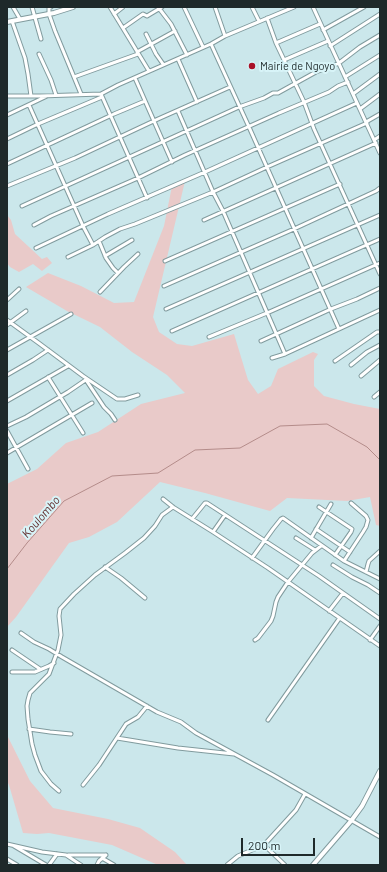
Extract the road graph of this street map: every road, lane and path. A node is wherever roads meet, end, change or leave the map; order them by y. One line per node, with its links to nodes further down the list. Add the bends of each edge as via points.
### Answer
1 (13, 7): 19 (street)
2 (32, 7): 17 (street)
3 (51, 7): 14 (street)
4 (69, 7): 14 (street)
5 (110, 7): 15 (street)
6 (123, 7): 15 (street)
7 (160, 7): 23 (street, via 147,16 143,14); 25 (street)
8 (184, 7): 35 (street)
9 (215, 7): 28 (street)
10 (252, 7): 21 (street)
11 (294, 7): 18 (street)
12 (313, 7): 22 (street)
13 (364, 7): 24 (street)
14 (49, 14): 17 (street); 46 (street)
15 (114, 14): 23 (street)
16 (380, 14): 34 (street)
17 (34, 16): 19 (street); 29 (street)
18 (266, 18): 21 (street); 31 (street)
19 (20, 19): 20 (street)
20 (9, 21): 57 (street, via 25,58)
21 (259, 21): 28 (street)
22 (320, 24): 24 (street); 31 (street)
23 (123, 28): 36 (street)
24 (323, 30): 30 (street)
25 (175, 32): 32 (street); 38 (street)
26 (146, 34): 32 (street)
27 (380, 35): 42 (street)
28 (225, 36): 33 (street)
29 (41, 39)
30 (328, 41): 34 (street); 41 (street)
31 (276, 43): 41 (street)
32 (151, 44): 36 (street); 43 (street)
33 (210, 44): 35 (street); 51 (street)
34 (330, 46): 42 (street)
35 (203, 47): 38 (street)
36 (137, 53): 44 (street); 46 (street)
37 (39, 54): 55 (street)
38 (187, 55): 40 (street)
39 (380, 55): 47 (street)
40 (178, 59): 43 (street); 61 (street)
41 (284, 60): 50 (street)
42 (338, 63): 47 (street); 50 (street)
43 (163, 64): 44 (street)
44 (149, 71): 48 (street)
45 (380, 74): 53 (street)
46 (74, 77): 52 (street)
47 (345, 77): 49 (street)
48 (135, 78): 59 (street); 60 (street)
49 (348, 82): 53 (street); 62 (street)
50 (294, 83): 62 (street); 65 (street)
51 (230, 87): 61 (street); 65 (street)
52 (81, 94): 55 (street); 59 (street)
53 (353, 94): 63 (street)
54 (380, 94): 66 (street)
55 (56, 95): 58 (street)
56 (7, 96): 57 (street)
57 (31, 96): 58 (street)
58 (48, 96): 64 (street)
59 (102, 96): 70 (street); 74 (street)
60 (145, 101): 70 (street); 71 (street)
61 (197, 102): 67 (street)
62 (304, 102): 72 (street); 75 (street)
63 (357, 103): 66 (street); 72 (street)
64 (29, 105): 69 (street); 74 (street)
65 (239, 107): 75 (street); 76 (street)
66 (360, 109): 73 (street)
67 (178, 111): 71 (street); 76 (street)
68 (380, 114): 73 (street)
69 (7, 115)
70 (111, 116): 78 (street); 83 (street)
71 (154, 121): 78 (street); 80 (street)
72 (312, 123): 82 (street); 84 (street)
73 (366, 123): 81 (street); 82 (street)
74 (38, 124): 79 (street); 83 (street)
75 (249, 127): 84 (street); 85 (street)
76 (187, 131): 80 (street); 85 (street)
77 (380, 136): 81 (street)
78 (120, 137): 87 (street); 91 (street)
79 (7, 139)
80 (163, 141): 87 (street); 88 (street)
81 (375, 142): 86 (street); 89 (street)
82 (321, 144): 89 (street); 92 (street)
83 (47, 146): 90 (street); 91 (street)
84 (258, 148): 92 (street); 93 (street)
85 (196, 151): 88 (street); 93 (street)
86 (380, 153)
87 (129, 157): 94 (street); 97 (street)
88 (172, 162): 94 (street)
89 (330, 163): 95 (street); 98 (street)
90 (7, 164)
91 (56, 166): 96 (street); 97 (street)
92 (267, 167): 98 (street); 100 (street)
93 (205, 172): 100 (street); 101 (street)
94 (138, 178): 101 (street); 104 (street)
95 (340, 184): 102 (street); 105 (street)
96 (7, 186)
97 (65, 186): 103 (street); 104 (street)
98 (276, 188): 105 (street); 106 (street)
99 (380, 188): 102 (street)
100 (214, 192): 106 (street); 116 (street, via 112,232)
101 (147, 198): 111 (street)
102 (348, 203): 110 (street); 112 (street)
103 (22, 206)
104 (74, 206): 109 (street); 111 (street)
105 (285, 208): 112 (street); 113 (street)
106 (223, 211): 108 (street); 113 (street)
107 (380, 215): 110 (street)
108 (204, 220)
109 (34, 225)
110 (358, 225): 117 (street); 120 (street)
111 (83, 226): 118 (street); 119 (street)
112 (294, 229): 120 (street); 121 (street)
113 (232, 231): 121 (street); 125 (street)
114 (380, 239): 117 (street)
115 (132, 240): 123 (street)
116 (99, 241): 118 (street); 123 (street)
117 (367, 244): 126 (street); 127 (street)
118 (93, 245): 124 (street)
119 (36, 248)
120 (303, 248): 127 (street); 128 (street)
121 (241, 252): 128 (street); 131 (street)
122 (138, 254): 129 (street)
123 (105, 256): 129 (street)
124 (68, 257)
125 (165, 260)
126 (378, 264): 130 (street); 134 (street)
127 (312, 270): 134 (street); 136 (street)
128 (249, 272): 136 (street); 138 (street)
129 (118, 274): 135 (street)
130 (380, 274)
131 (164, 286)
132 (380, 288): 139 (street)
133 (18, 289): 137 (street)
134 (321, 289): 139 (street); 142 (street)
135 (100, 292)
136 (258, 293): 142 (street); 148 (street)
137 (7, 300)
138 (166, 309)
139 (331, 309): 147 (street); 150 (street)
140 (380, 310): 147 (street)
141 (26, 311): 145 (street)
142 (267, 313): 150 (street); 152 (street)
143 (71, 314): 151 (street)
144 (7, 320): 145 (street)
145 (11, 323): 146 (street); 151 (street)
146 (7, 325)
147 (339, 329): 157 (street)
148 (172, 330)
149 (380, 332): 160 (street)
150 (276, 334): 153 (street); 157 (street)
151 (30, 336): 155 (street); 156 (street)
152 (209, 337)
153 (260, 341)
154 (380, 345): 161 (street)
155 (7, 350)
156 (48, 350): 162 (street); 163 (street)
157 (284, 354): 158 (street)
158 (272, 358)
159 (380, 360): 164 (street)
160 (335, 361)
161 (350, 365)
162 (68, 366): 165 (street); 166 (street)
163 (7, 375)
164 (361, 376)
165 (48, 377): 169 (street); 171 (street)
166 (87, 380): 168 (street, via 117,399); 169 (street); 174 (street)
167 (380, 392): 170 (street)
168 (138, 395)
169 (60, 397): 173 (street); 175 (street)
170 (374, 397)
171 (7, 401)
172 (92, 403): 173 (street)
173 (72, 415): 177 (street); 178 (street)
174 (115, 420)
175 (7, 426)
176 (7, 431): 178 (street)
177 (83, 433)
178 (16, 448): 179 (street); 180 (street)
179 (7, 453)
180 (28, 469)
181 (162, 499): 184 (street)
182 (351, 503): 198 (street, via 368,520 364,532)
183 (331, 504): 186 (street)
184 (173, 507): 188 (street); 204 (street, via 162,515 151,531 137,544)
185 (319, 507): 186 (street)
186 (326, 511): 189 (street); 195 (street, via 352,529)
187 (225, 515): 188 (street, via 205,502); 190 (street); 193 (street)
188 (192, 519): 190 (street)
189 (316, 528): 192 (street); 195 (street)
190 (213, 532): 200 (street)
191 (296, 538): 196 (street)
192 (311, 538): 193 (street, via 282,518); 194 (street)
193 (264, 540): 200 (street); 203 (street)
194 (321, 546): 196 (street); 199 (street)
195 (341, 546): 198 (street); 199 (street)
196 (315, 550): 203 (street)
197 (380, 551): 205 (street, via 370,561)
198 (350, 552): 201 (street)
199 (335, 555): 201 (street)
200 (252, 558): 207 (street)
201 (344, 561): 205 (street)
202 (333, 565): 209 (street)
203 (302, 566): 207 (street); 208 (street)
204 (104, 567): 210 (street, via 122,578); 220 (street, via 60,609 58,616 62,635)
205 (366, 572): 206 (street)
206 (380, 579)
207 (288, 582): 211 (street); 216 (street, via 278,597 271,621)
208 (342, 593): 211 (street); 213 (street)
209 (380, 593)
210 (145, 598)
211 (328, 611): 212 (street)
212 (339, 618): 217 (street); 225 (street)
213 (380, 620)
214 (380, 626): 217 (street)
215 (21, 634): 220 (street)
216 (255, 640)
217 (370, 640): 218 (street)
218 (380, 646)
219 (12, 650): 222 (street)
220 (57, 653): 221 (street); 224 (street)
221 (54, 664): 222 (street); 226 (street, via 49,674 30,693 27,706)
222 (40, 669): 223 (street, via 35,672)
223 (12, 672)
224 (147, 706): 228 (street, via 138,717 126,724); 229 (street, via 177,720)
225 (268, 720)
226 (30, 729): 227 (street); 232 (street, via 41,770)
227 (71, 734)
228 (117, 738): 229 (street); 231 (street)
229 (236, 755): 233 (street)
230 (380, 771): 234 (street, via 362,806)
231 (84, 785)
232 (59, 791)
233 (305, 794): 234 (street); 238 (street, via 296,810)
234 (351, 820): 235 (street); 251 (street)
235 (380, 837)
236 (7, 844): 237 (street)
237 (13, 845): 239 (street); 244 (street)
238 (264, 845): 249 (street, via 238,856); 250 (street)
239 (57, 854): 240 (street); 245 (street)
240 (66, 855): 241 (street, via 106,855); 246 (street)
241 (102, 858): 247 (street); 248 (street)
242 (7, 859): 243 (street)
243 (17, 865)
244 (46, 865)
245 (49, 865)
246 (81, 865)
247 (97, 865)
248 (114, 865)
249 (227, 865)
250 (285, 865)
251 (313, 865)

